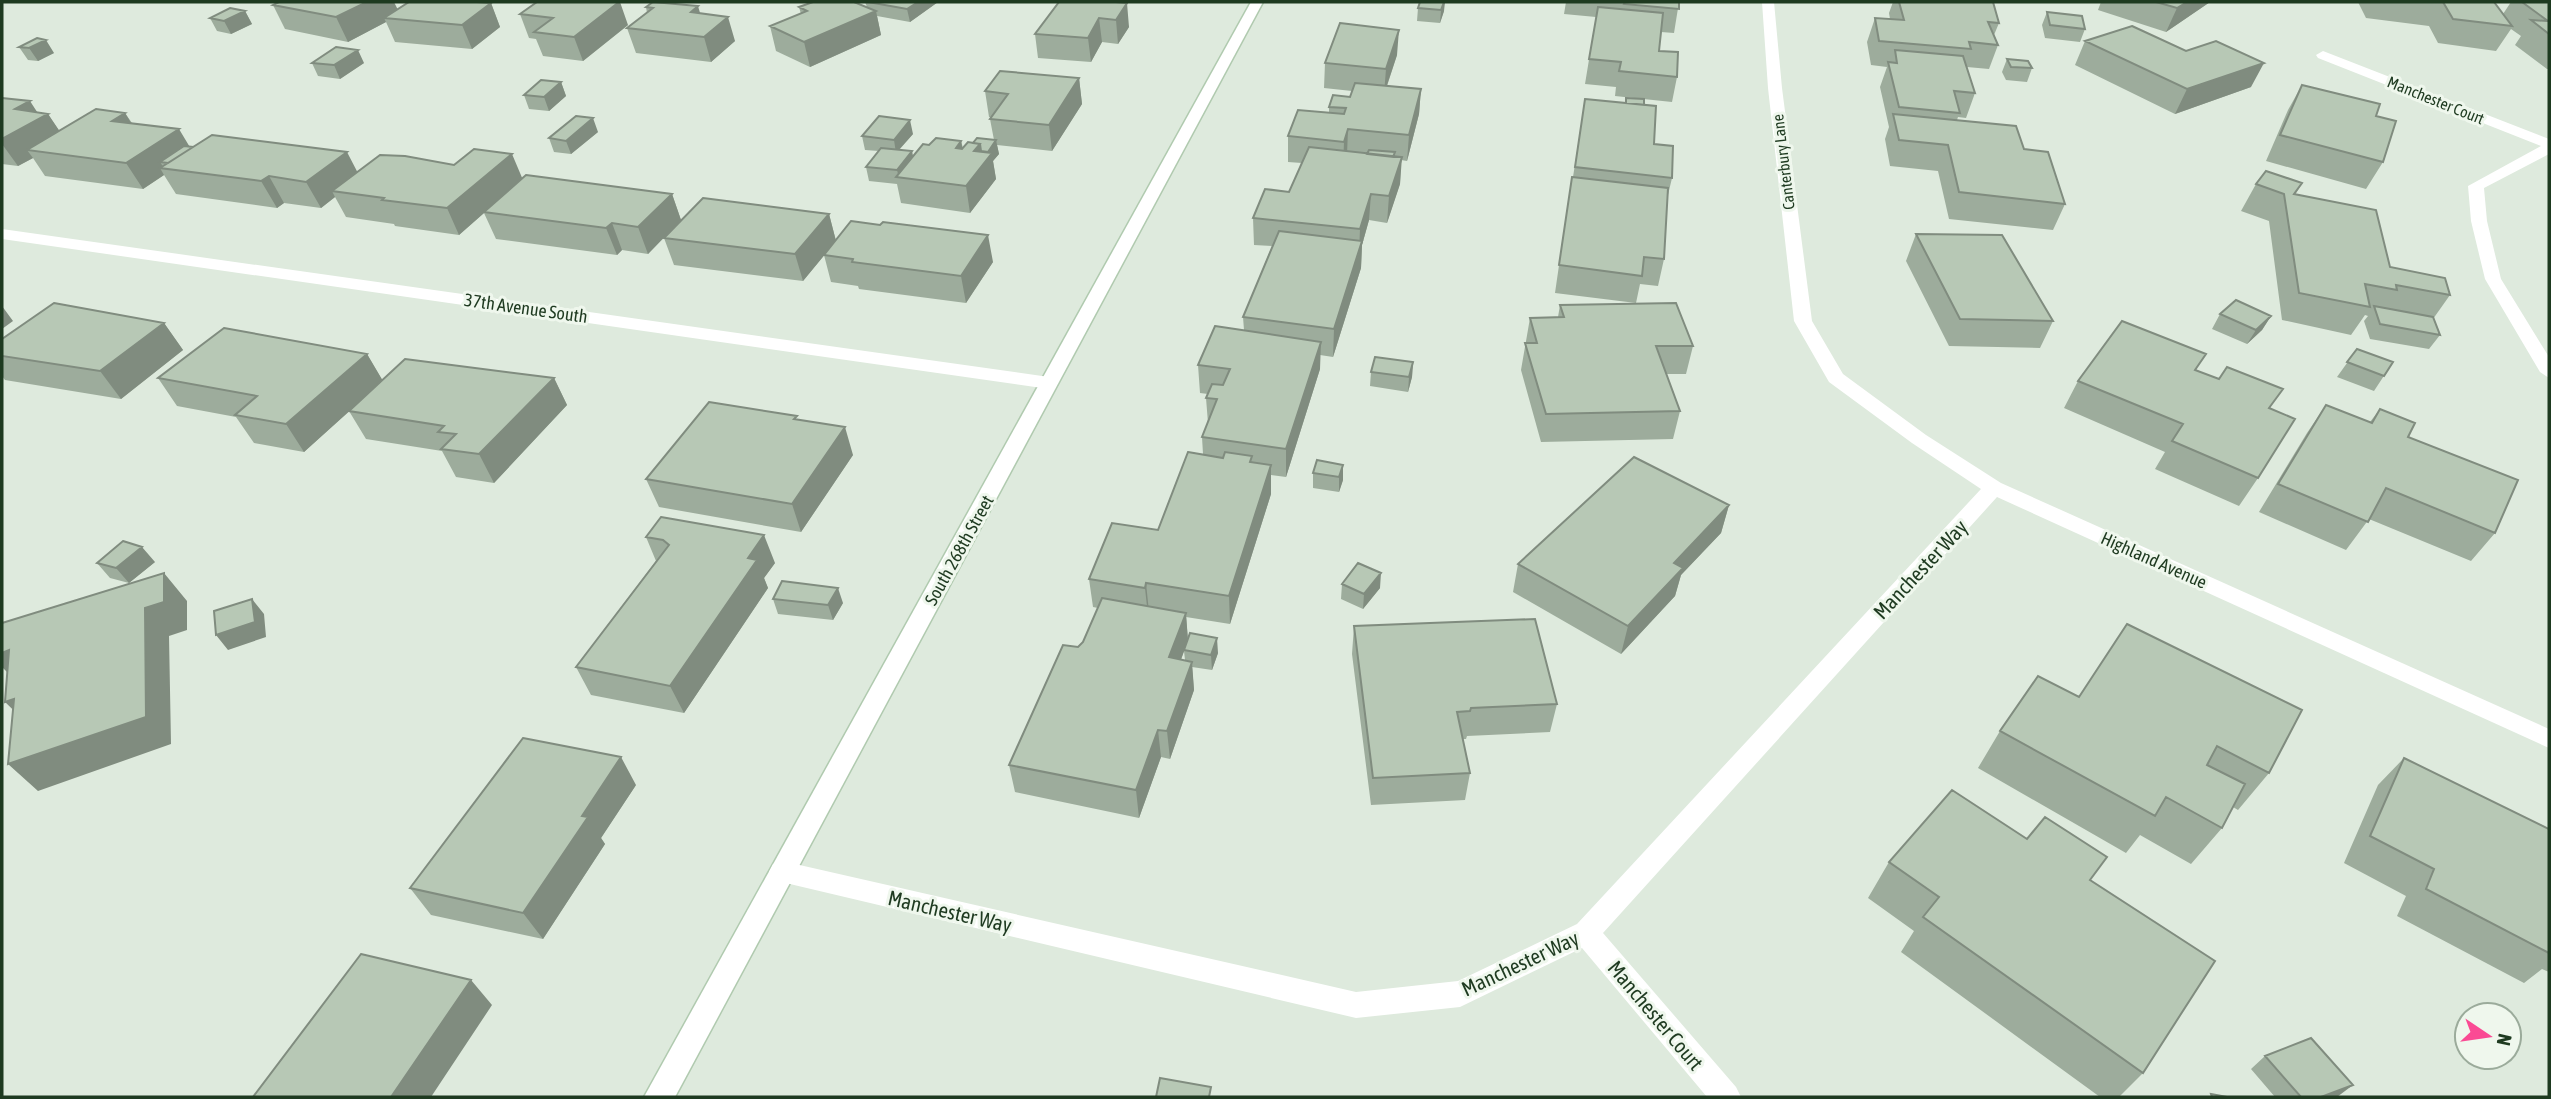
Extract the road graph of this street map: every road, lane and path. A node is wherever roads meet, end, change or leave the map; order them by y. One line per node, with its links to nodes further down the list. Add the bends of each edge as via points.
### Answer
1 (1257, 2): 8 (street, South 268th Street)
2 (1768, 2): 6 (street, Canterbury Lane)
3 (2323, 55): 4 (street, Manchester Court)
4 (2549, 146): 7 (street, via 2476,186 2493,279)
5 (2, 234): 8 (street, 37th Avenue South)
6 (1803, 321): 9 (street, Highland Avenue, via 1836,378)
7 (2549, 372)
8 (1049, 383): 11 (street, South 268th Street)
9 (1994, 488): 10 (street, Highland Avenue); 12 (street, Manchester Way)
10 (2549, 739)
11 (782, 872): 12 (street, Manchester Way, via 1356,1005 1460,994); 13 (street, South 268th Street)
12 (1586, 933): 14 (street, Manchester Court)
13 (659, 1097)
14 (1726, 1097)

